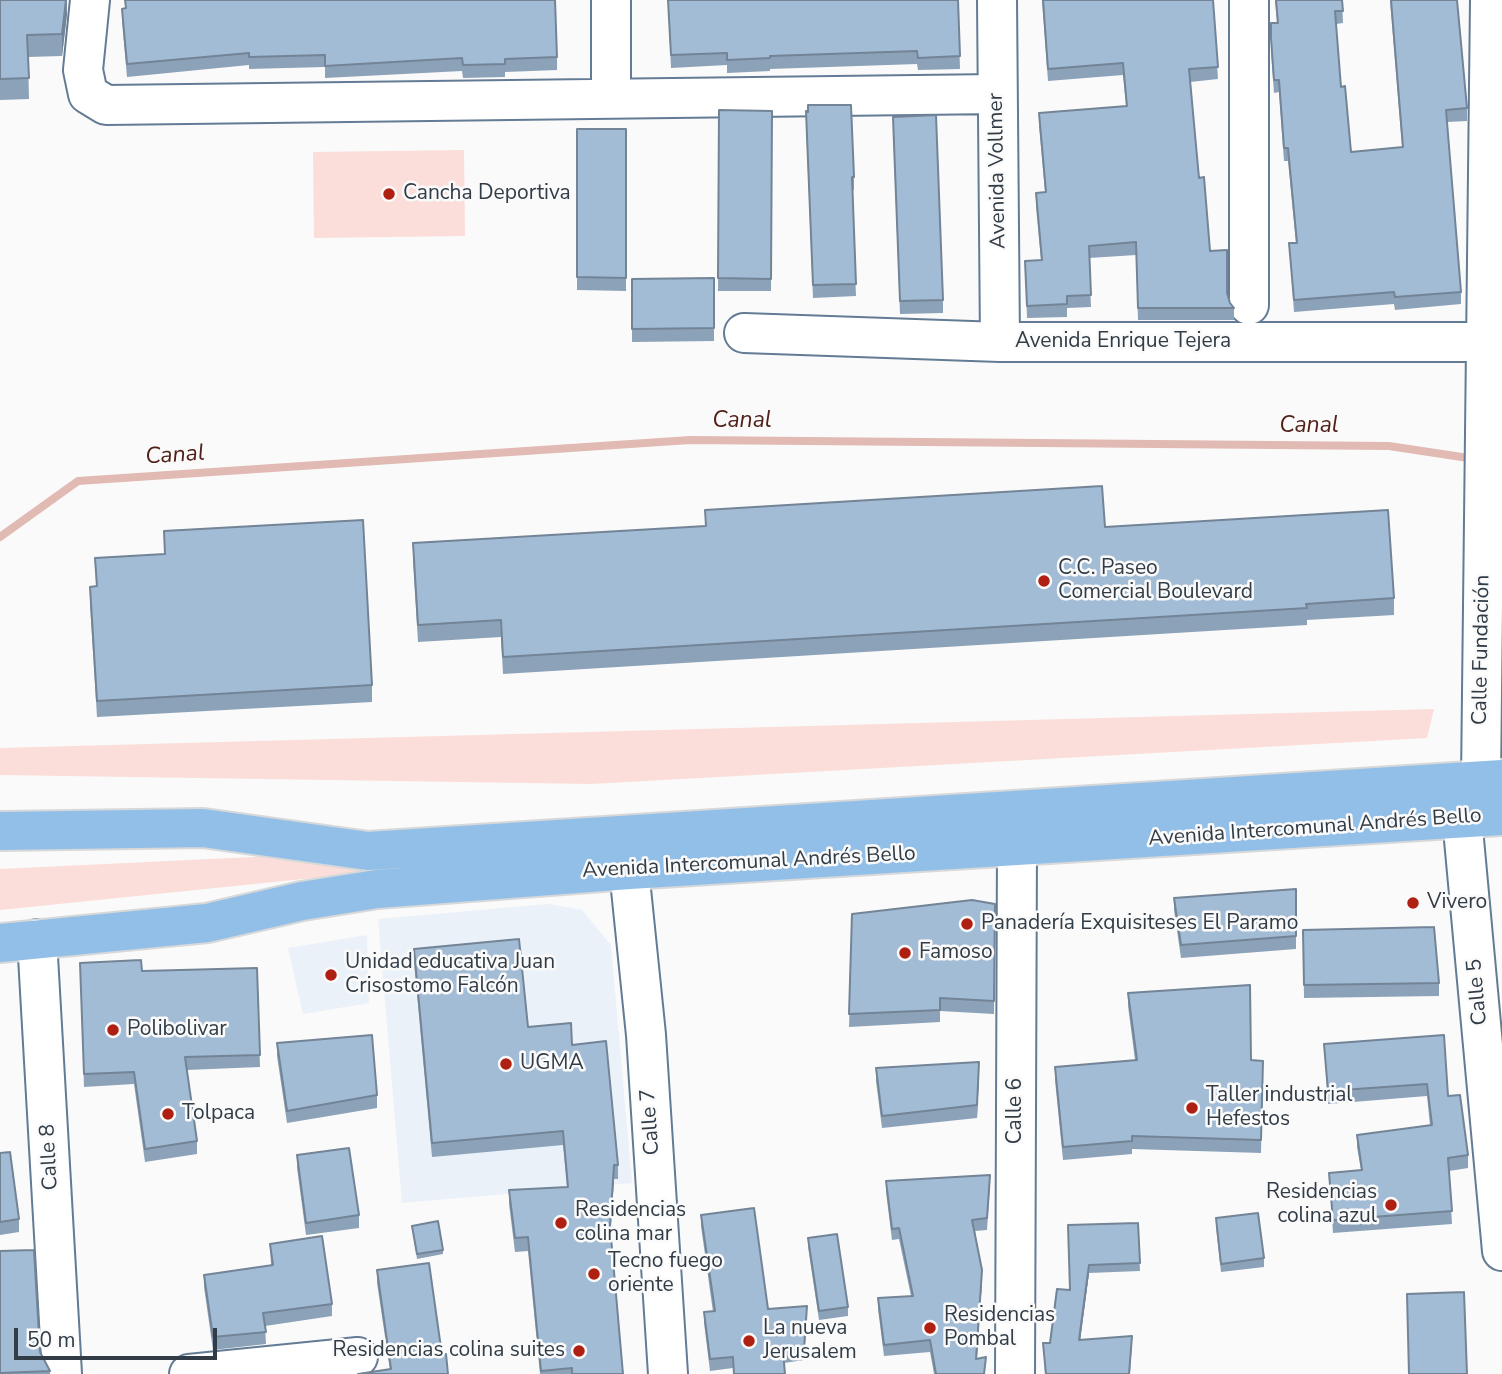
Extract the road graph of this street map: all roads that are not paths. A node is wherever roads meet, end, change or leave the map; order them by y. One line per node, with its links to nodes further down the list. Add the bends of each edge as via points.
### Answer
1 (90, 0): 7 (street, via 83,70 88,94 106,105)
2 (611, 0): 7 (street)
3 (997, 0): 6 (street, Avenida Vollmer)
4 (1249, 0): 8 (street)
5 (1489, 0): 11 (street)
6 (997, 94): 7 (street); 10 (street, Avenida Vollmer)
7 (611, 97)
8 (1249, 305)
9 (744, 333): 10 (street, Avenida Enrique Tejera)
10 (1000, 342): 11 (street, Avenida Enrique Tejera)
11 (1494, 342): 12 (street, Calle Fundación, via 1485,401 1484,520)
12 (1491, 780): 15 (main road, Avenida Intercomunal Andrés Bello, via 368,851 203,828)
13 (1502, 816): 14 (main road, Avenida Intercomunal Andrés Bello)
14 (1462, 818): 16 (main road, Avenida Intercomunal Andrés Bello); 19 (street, Calle 5)
15 (0, 831)
16 (1017, 847): 17 (main road, Avenida Intercomunal Andrés Bello); 25 (street, Calle 6)
17 (629, 870): 18 (main road, Avenida Intercomunal Andrés Bello, via 377,889 207,923); 24 (street, Calle 7, via 646,1035)
18 (18, 941): 22 (street, Calle 8)
19 (1497, 1138): 20 (street, Calle 5)
20 (1502, 1251)
21 (358, 1357): 23 (street)
22 (62, 1374)
23 (189, 1374)
24 (668, 1374)
25 (1014, 1374)

